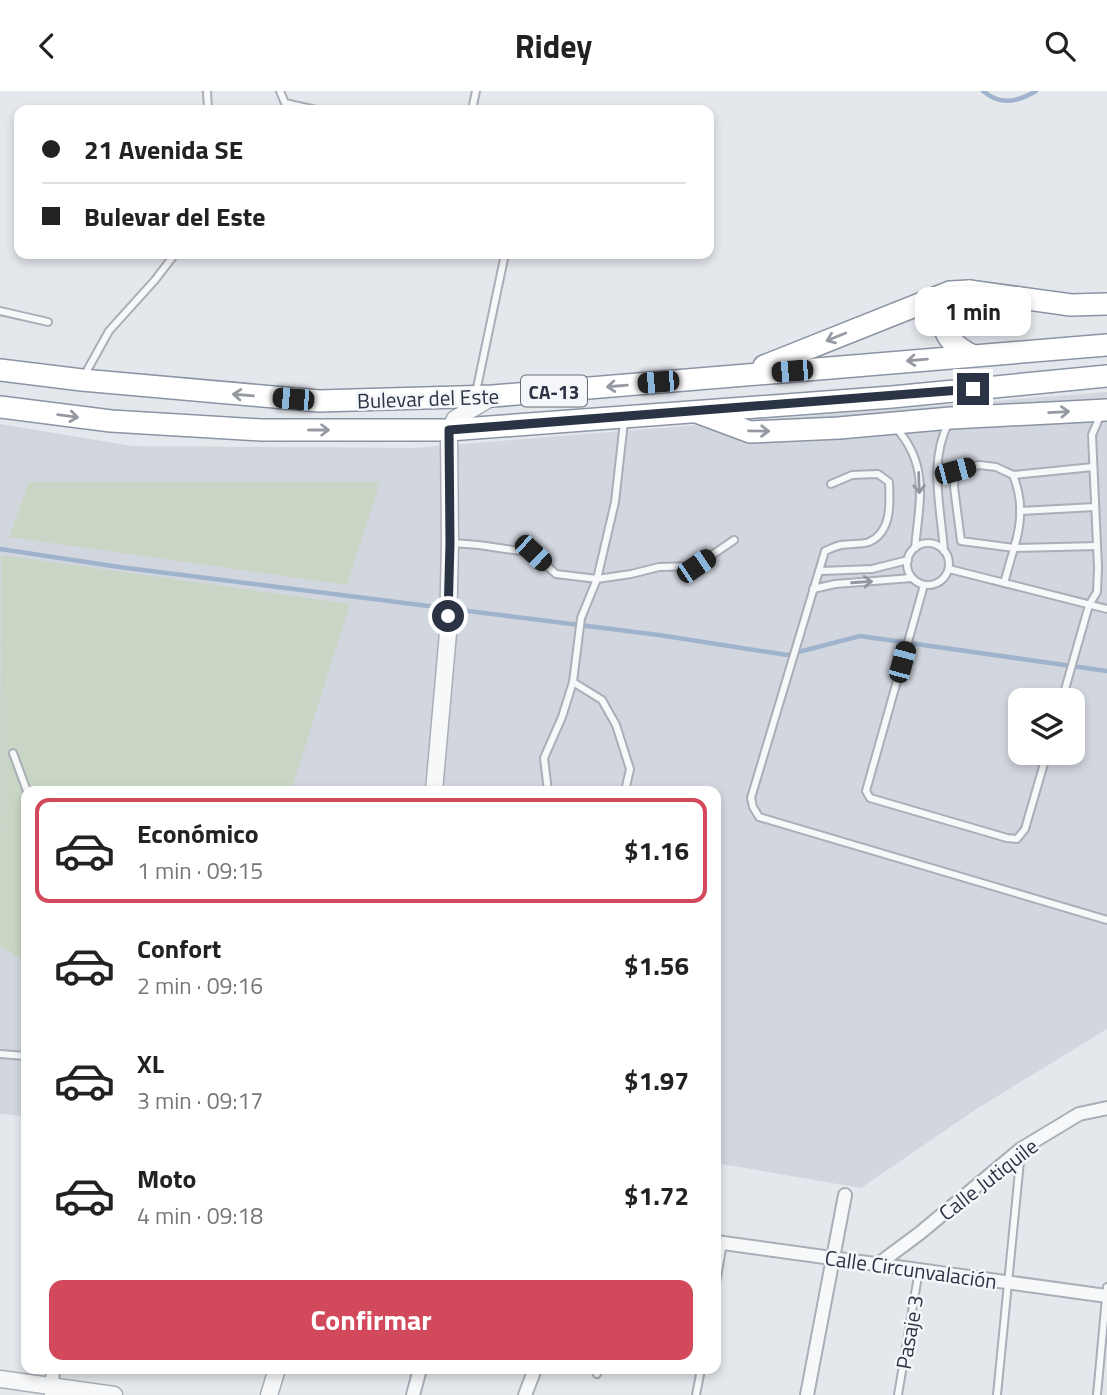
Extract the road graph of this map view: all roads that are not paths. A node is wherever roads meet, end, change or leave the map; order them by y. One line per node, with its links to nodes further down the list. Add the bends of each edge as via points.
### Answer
1 (280, 91): 2 (lane, via 285,103)
2 (294, 105)
3 (171, 259): 15 (lane, via 109,331)
4 (504, 259): 17 (lane)
5 (968, 291): 6 (highway, via 1071,305); 11 (highway, via 954,301 944,317 944,328 954,346); 13 (highway, one-way to 13, via 950,292)
6 (1107, 304)
7 (0, 311): 8 (lane)
8 (48, 322)
9 (1107, 345): 10 (highway, Bulevar del Este / CA-13)
10 (1018, 352): 11 (highway, Bulevar del Este / CA-13); 18 (highway, via 1013,367 999,376 862,391)
11 (971, 355): 13 (highway, Bulevar del Este / CA-13, one-way to 13)
12 (0, 370): 15 (highway, Bulevar del Este / CA-13)
13 (741, 375): 17 (highway, Bulevar del Este / CA-13, one-way to 17)
14 (1107, 376): 18 (highway, Bulevar del Este / CA-13)
15 (82, 380): 17 (highway, Bulevar del Este / CA-13, one-way to 15, via 319,401)
16 (1107, 389): 23 (highway, via 975,403)
17 (484, 397): 25 (street, via 455,419)
18 (824, 401): 21 (highway, Bulevar del Este / CA-13)
19 (0, 407): 25 (highway, Bulevar del Este / CA-13, one-way to 25, via 111,421 261,430)
20 (1105, 410): 23 (highway, one-way to 20); 26 (lane, via 1092,435)
21 (694, 411): 22 (highway, Bulevar del Este / CA-13); 24 (highway, one-way to 24, via 750,432)
22 (624, 417): 25 (highway, Bulevar del Este / CA-13); 41 (lane, via 615,502)
23 (951, 418): 24 (highway); 36 (lane, via 940,438 937,464)
24 (893, 425): 34 (lane, one-way to 34, via 919,465)
25 (449, 430): 32 (street)
26 (1093, 467): 27 (lane); 29 (lane)
27 (1013, 475): 30 (lane, via 1021,495); 35 (lane, via 979,465 955,471 954,487 961,541)
28 (831, 484): 39 (lane, via 852,475 878,474 888,482 890,506 880,534 868,542 825,551)
29 (1095, 507): 30 (lane); 33 (lane)
30 (1020, 511): 35 (lane)
31 (734, 540): 41 (lane, via 696,566 659,567)
32 (450, 543): 41 (lane, via 533,553 556,574); 52 (street)
33 (1097, 546): 35 (lane); 45 (lane, via 1097,592)
34 (915, 548): 36 (lane, via 927,543); 37 (lane)
35 (1014, 548): 42 (lane)
36 (944, 551): 38 (lane)
37 (908, 560): 39 (lane, via 872,569); 40 (lane)
38 (949, 569): 42 (lane); 43 (lane, via 937,584)
39 (821, 571): 44 (lane)
40 (912, 578): 43 (lane); 44 (lane, one-way to 40)
41 (597, 579): 47 (lane, via 581,618)
42 (1004, 583): 45 (lane)
43 (924, 585): 50 (lane, via 866,791 870,798 1017,839 1025,829)
44 (813, 589): 55 (lane, via 751,798 759,817)
45 (1089, 605): 46 (lane); 48 (lane)
46 (1107, 608)
47 (573, 682): 53 (lane, via 544,758); 54 (lane, via 602,700 617,725 630,769)
48 (1065, 688)
49 (13, 753): 51 (lane)
50 (1044, 765)
51 (25, 786)
52 (435, 786)
53 (547, 786)
54 (626, 786)
55 (1107, 921)
56 (0, 1055): 57 (lane)
57 (21, 1056)
58 (1107, 1108): 59 (street, Calle Jutiquile, via 1079,1114)
59 (1021, 1149): 63 (street, Calle Jutiquile); 65 (lane)
60 (845, 1195): 62 (street)
61 (721, 1242): 62 (street, Calle Circunvalación)
62 (833, 1258): 63 (street, Calle Circunvalación); 78 (street)
63 (877, 1265): 64 (street, Calle Circunvalación)
64 (919, 1270): 65 (street, Calle Circunvalación); 79 (lane, Pasaje 3)
65 (1007, 1283): 66 (street, Calle Circunvalación); 80 (lane)
66 (1107, 1293): 81 (lane)
67 (275, 1374): 74 (street)
68 (419, 1374): 75 (street)
69 (533, 1374): 76 (street)
70 (700, 1374): 77 (lane)
71 (0, 1380): 72 (street)
72 (51, 1391): 73 (street)
73 (114, 1395)
74 (269, 1395)
75 (413, 1395)
76 (526, 1395)
77 (696, 1395)
78 (807, 1395)
79 (898, 1395)
80 (997, 1395)
81 (1097, 1395)

